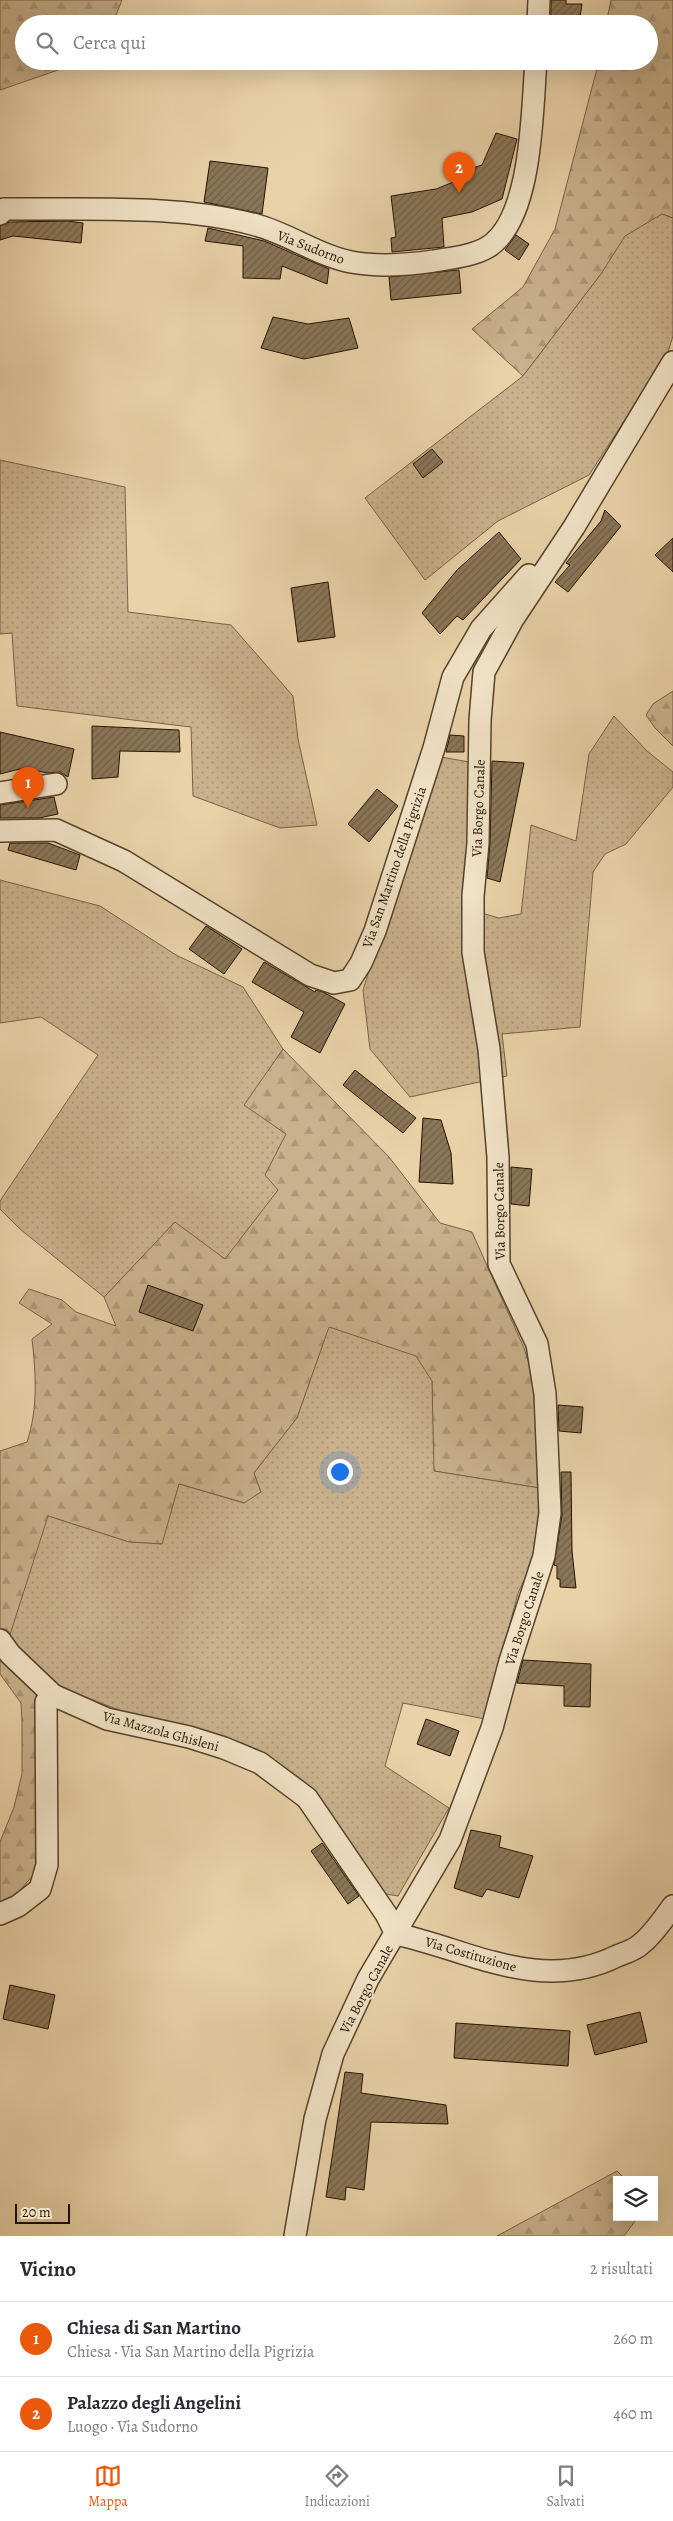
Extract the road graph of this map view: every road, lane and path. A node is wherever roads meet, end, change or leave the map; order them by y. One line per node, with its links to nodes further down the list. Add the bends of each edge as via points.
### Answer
1 (539, 0): 2 (street)
2 (538, 15)
3 (535, 70): 4 (street, Via Sudorno, via 527,165 507,227 489,246 457,258 373,265 326,255 257,226 210,217 153,211)
4 (1, 207)
5 (673, 362): 6 (street, Via Borgo Canale)
6 (574, 527): 9 (street, Via San Martino della Pigrizia, via 481,629 452,677 434,748 375,931 350,980 334,983 310,975 124,861 56,830); 14 (street, Via Borgo Canale, via 513,619 484,672 473,896 473,952 489,1049 498,1157 499,1264 537,1344 545,1394 550,1513 544,1556 492,1728 450,1840)
7 (56, 784): 8 (street)
8 (0, 793)
9 (0, 831)
10 (0, 1640): 11 (street, Via Mazzola Ghisleni, via 10,1654)
11 (53, 1695): 13 (street, via 46,1702 47,1865 40,1889 18,1906); 14 (street, Via Mazzola Ghisleni, via 107,1719 189,1737 260,1763 307,1798 386,1914)
12 (673, 1906): 14 (street, Via Costituzione, via 641,1945 604,1963 564,1972 524,1970 460,1955)
13 (0, 1914)
14 (396, 1934): 15 (street, Via Borgo Canale, via 368,1979 332,2054 315,2119)
15 (295, 2236)

